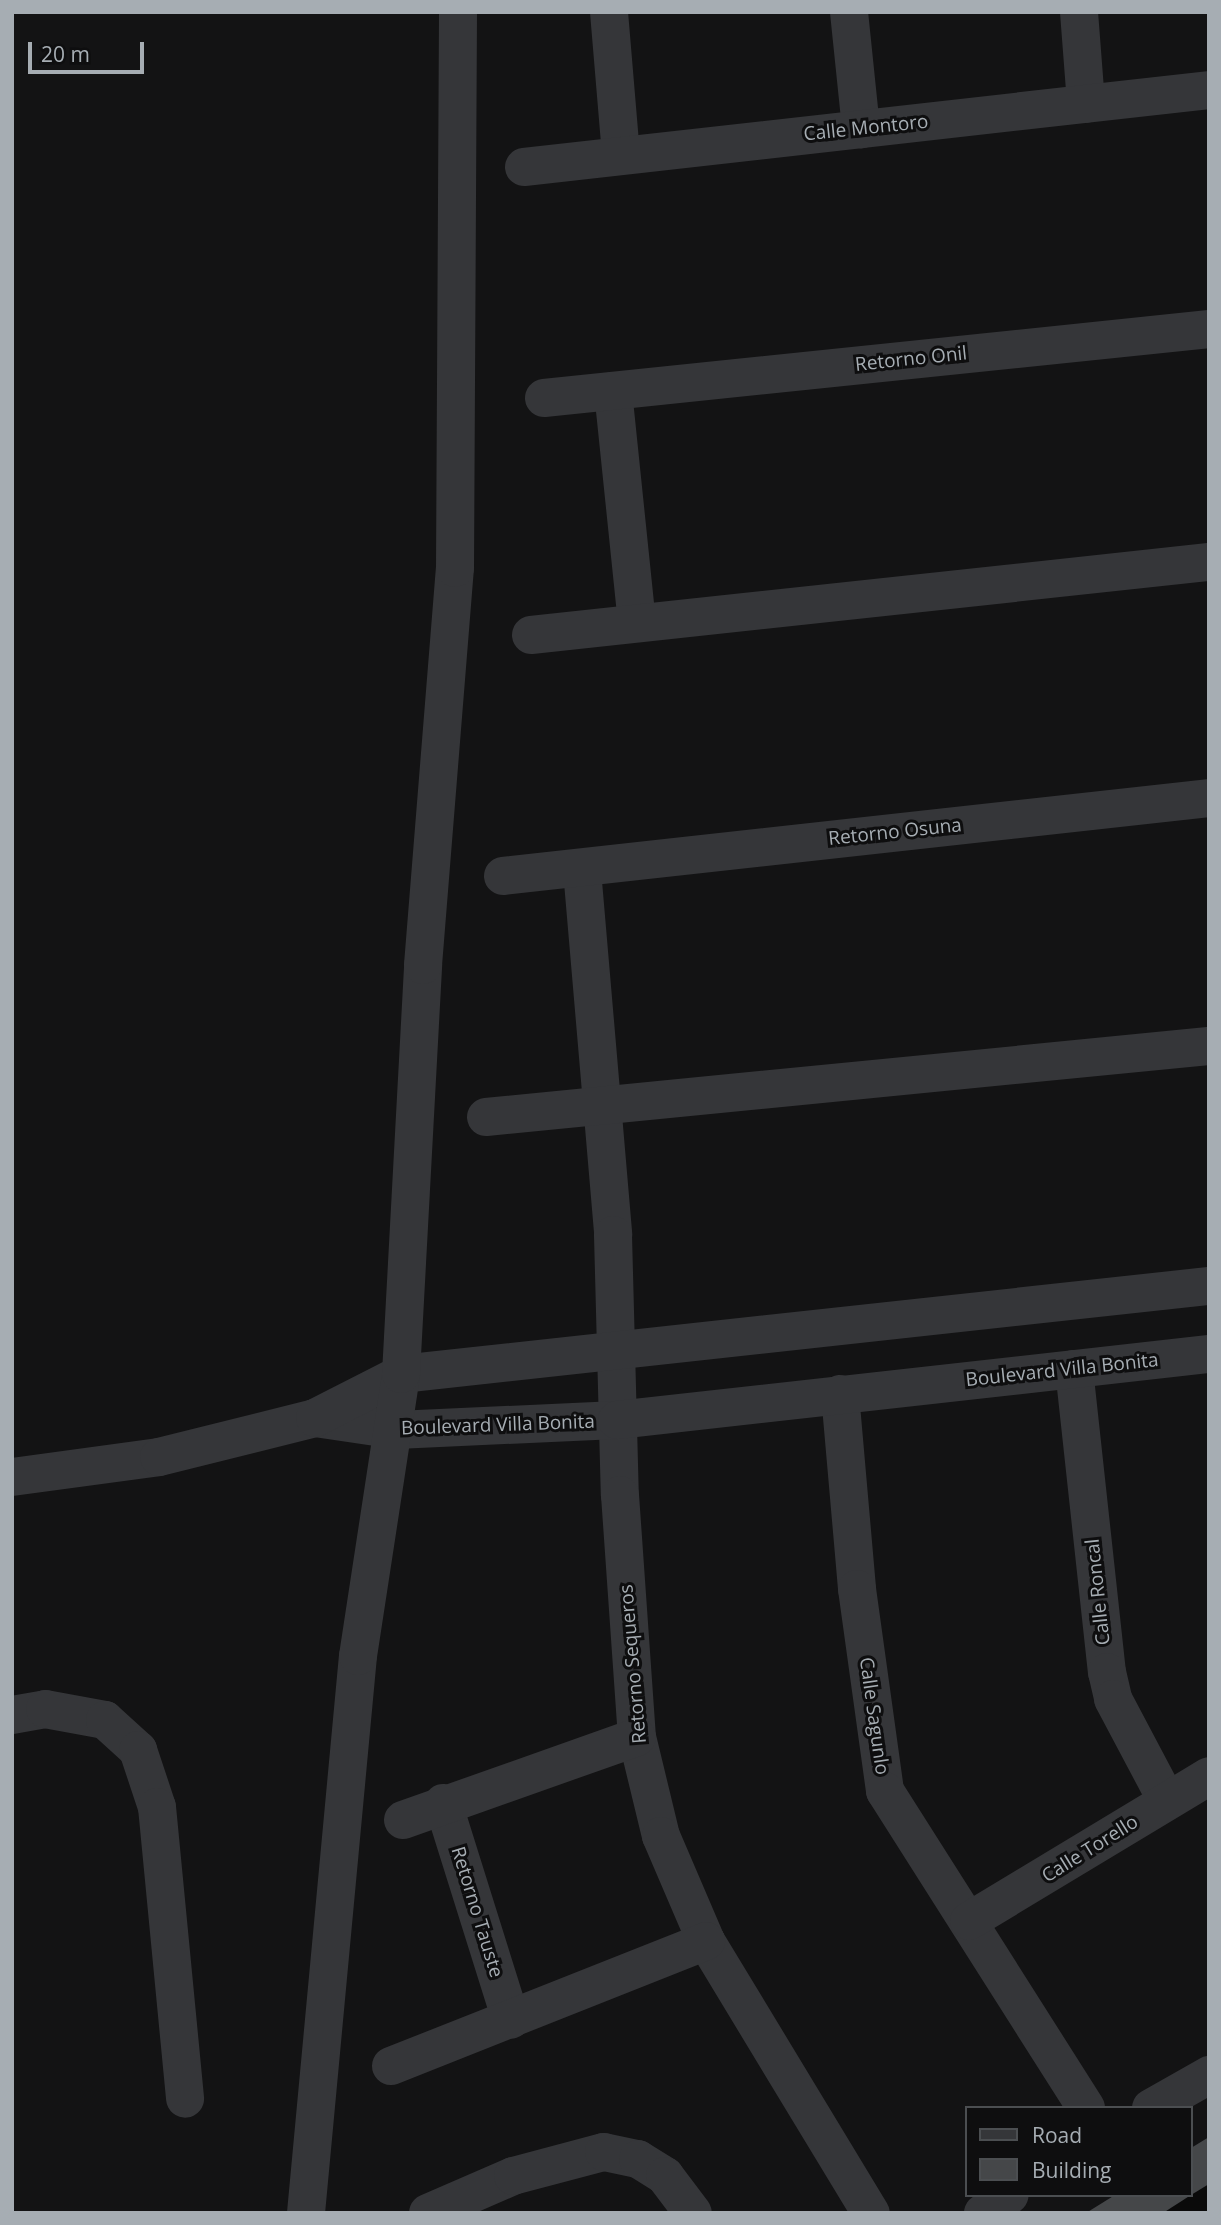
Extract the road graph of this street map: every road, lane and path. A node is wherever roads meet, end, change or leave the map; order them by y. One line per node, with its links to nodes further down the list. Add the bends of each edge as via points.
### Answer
1 (458, 12): 26 (street, via 455,568 423,965)
2 (609, 12): 8 (street)
3 (849, 12): 7 (street)
4 (1079, 12): 6 (street)
5 (1209, 90): 6 (street, Calle Montoro)
6 (1086, 104): 7 (street, Calle Montoro)
7 (861, 129): 8 (street, Calle Montoro)
8 (621, 155): 9 (street, Calle Montoro)
9 (524, 167)
10 (1209, 329): 11 (street, Retorno Onil)
11 (613, 391): 12 (street, Retorno Onil); 14 (street)
12 (544, 397)
13 (1209, 562): 14 (street)
14 (637, 623): 15 (street)
15 (531, 635)
16 (1209, 798): 17 (street, Retorno Osuna)
17 (582, 870): 18 (street, Retorno Osuna); 20 (street)
18 (503, 876)
19 (1209, 1045): 20 (street)
20 (604, 1107): 21 (street); 23 (street)
21 (486, 1117)
22 (1209, 1286): 23 (street)
23 (616, 1352): 26 (street); 29 (street, Retorno Sequeros)
24 (1209, 1354): 25 (street, Boulevard Villa Bonita)
25 (1074, 1369): 27 (street, Boulevard Villa Bonita); 35 (street, Calle Roncal, via 1107,1672 1113,1699)
26 (401, 1374): 28 (street); 30 (street)
27 (840, 1394): 29 (street, Boulevard Villa Bonita); 38 (street, Calle Sagunlo, via 880,1769 886,1791)
28 (315, 1418): 30 (street, Boulevard Villa Bonita); 31 (street, via 159,1457)
29 (617, 1420): 30 (street, Boulevard Villa Bonita); 33 (street, Retorno Sequeros)
30 (396, 1430): 47 (street, via 358,1656)
31 (12, 1477)
32 (12, 1715): 43 (street, via 45,1709 104,1720 138,1751 157,1807)
33 (637, 1737): 36 (street); 39 (street, Retorno Sequeros, via 661,1836)
34 (1209, 1776): 35 (street, Calle Torello)
35 (1167, 1801): 38 (street, Calle Torello)
36 (443, 1803): 37 (street); 40 (street, Retorno Tauste)
37 (403, 1820)
38 (969, 1921): 44 (street, Calle Sagunlo)
39 (706, 1941): 40 (street); 50 (street, Retorno Sequeros)
40 (511, 2020): 41 (street)
41 (391, 2066)
42 (1209, 2075): 45 (street)
43 (185, 2098)
44 (1085, 2106)
45 (1155, 2106)
46 (1007, 2197): 51 (street)
47 (306, 2213)
48 (428, 2213): 49 (street, via 513,2176 604,2152 638,2159 665,2176)
49 (693, 2213)
50 (871, 2213)
51 (983, 2213)

